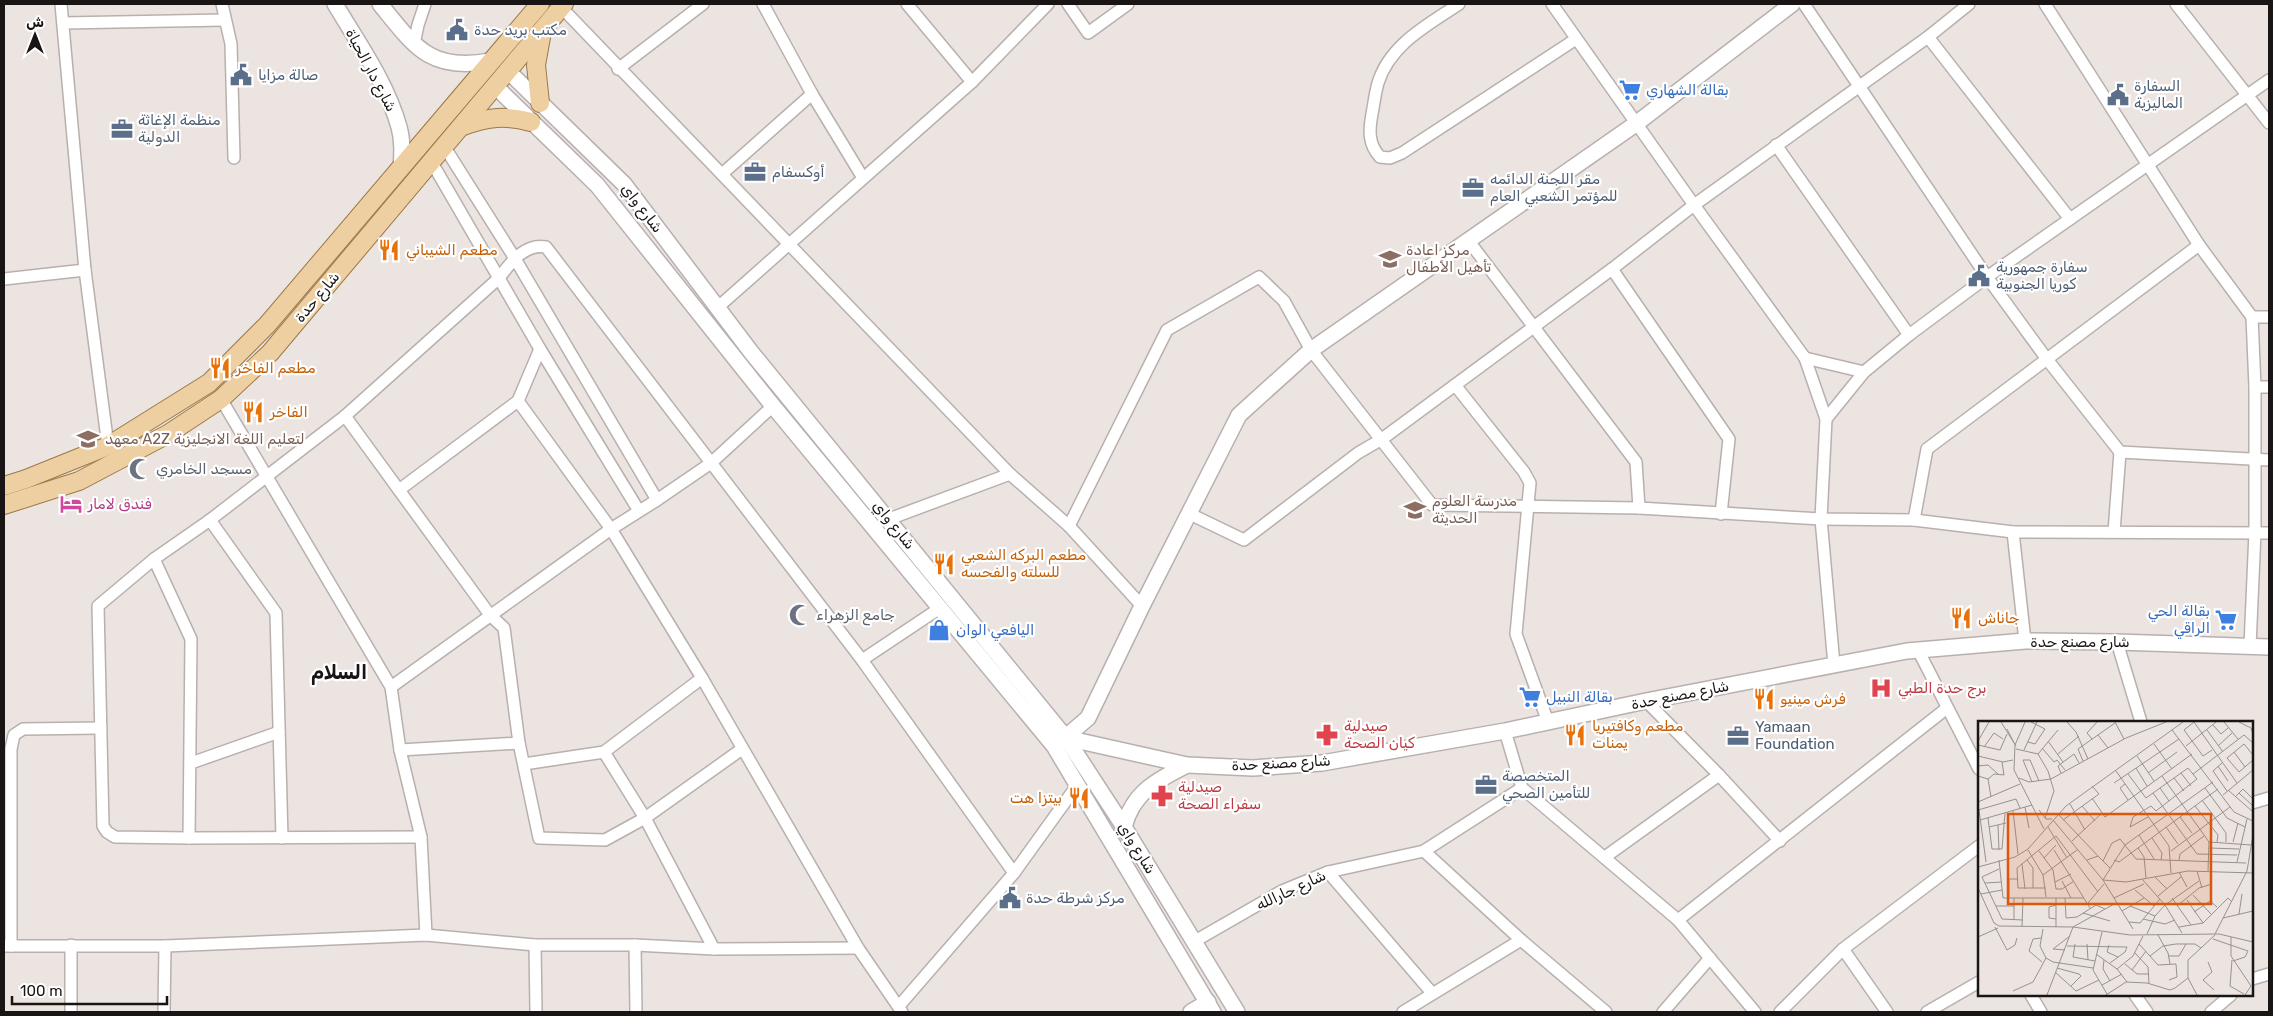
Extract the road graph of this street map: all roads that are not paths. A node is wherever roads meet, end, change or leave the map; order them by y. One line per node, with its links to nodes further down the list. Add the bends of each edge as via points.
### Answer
1 (61, 4): 22 (street)
2 (222, 4): 21 (street)
3 (335, 4): 46 (street, شارع دار الحياة, via 390,99 400,128 403,148)
4 (380, 4): 26 (street)
5 (425, 4): 26 (street)
6 (540, 4): 27 (main road, شارع حدة)
7 (704, 4): 28 (street)
8 (763, 4): 34 (street)
9 (908, 4): 31 (street)
10 (1048, 4): 31 (street)
11 (1068, 4): 12 (street, via 1088,33)
12 (1128, 4)
13 (1459, 4): 25 (street, via 1406,40 1390,59 1378,82 1370,127 1372,149 1380,157 1390,158 1402,153)
14 (1552, 4): 25 (street)
15 (1792, 4): 38 (street)
16 (1804, 4): 33 (street)
17 (1969, 4): 24 (street)
18 (2045, 4): 45 (street)
19 (2176, 4): 35 (street)
20 (560, 5): 23 (main road, شارع حدة); 28 (street)
21 (225, 20): 22 (street); 43 (street, via 231,44)
22 (63, 23): 56 (street)
23 (543, 28): 29 (main road, شارع حدة); 36 (main road, via 536,65)
24 (1928, 36): 33 (street); 50 (street)
25 (1576, 39): 38 (street)
26 (414, 44): 27 (street, via 446,63 469,65)
27 (490, 61): 46 (main road, شارع حدة)
28 (618, 69): 47 (street)
29 (508, 71): 32 (main road, شارع حدة); 36 (street, شارع واي)
30 (2269, 80): 35 (street)
31 (972, 82): 48 (street)
32 (495, 86): 37 (street, شارع واي); 40 (main road, شارع حدة)
33 (1858, 86): 41 (street); 57 (street)
34 (812, 94): 47 (street); 48 (street)
35 (2248, 95): 39 (street); 45 (street)
36 (540, 103): 60 (street, شارع واي, via 624,184)
37 (531, 122): 40 (main road, via 515,117 493,117); 70 (street, شارع واي, via 597,185)
38 (1637, 123): 49 (street); 51 (street)
39 (2269, 123)
40 (462, 126): 42 (main road, شارع حدة)
41 (1776, 145): 49 (street); 64 (street)
42 (444, 146): 44 (main road, شارع حدة); 54 (street)
43 (234, 158)
44 (431, 161): 58 (street); 77 (main road, شارع حدة, via 270,353)
45 (2148, 164): 50 (street); 53 (street)
46 (401, 169): 72 (main road, شارع حدة, via 267,325)
47 (722, 174): 52 (street)
48 (863, 178): 52 (street)
49 (1694, 205): 55 (street); 68 (street)
50 (2070, 219): 57 (street)
51 (1468, 240): 63 (street); 66 (street)
52 (789, 245): 60 (street); 89 (street)
53 (2199, 245): 61 (street); 69 (street)
54 (514, 257): 58 (street); 76 (street); 88 (street, via 536,245 546,247)
55 (1612, 269): 63 (street); 99 (street, via 1728,439)
56 (85, 270): 59 (street); 84 (street)
57 (1987, 277): 64 (street); 69 (street)
58 (499, 278): 65 (street); 81 (street)
59 (4, 279)
60 (717, 308): 67 (street, شارع واي)
61 (2252, 317): 62 (street); 74 (street)
62 (2269, 317)
63 (1532, 327): 73 (street); 96 (street, via 1636,462)
64 (1909, 335): 71 (street)
65 (540, 349): 78 (street); 79 (street)
66 (1310, 350): 83 (street); 98 (street, via 1239,416); 104 (street, via 1284,301 1259,277 1167,330)
67 (751, 352): 70 (street); 100 (street, شارع واي)
68 (1805, 358): 71 (street); 82 (street)
69 (2046, 358): 85 (street); 103 (street, via 1927,449)
70 (738, 363): 80 (street, شارع واي)
71 (1864, 372): 82 (street)
72 (208, 383): 77 (main road); 84 (main road, شارع حدة)
73 (1455, 385): 83 (street); 95 (street, via 1524,472 1530,483)
74 (2255, 387): 75 (street); 86 (street)
75 (2269, 387)
76 (590, 388): 79 (street); 93 (street)
77 (221, 399): 90 (street); 94 (main road, شارع حدة, via 168,434 79,481)
78 (518, 401): 92 (street); 105 (street)
79 (573, 401): 97 (street)
80 (773, 406): 88 (street); 112 (street, شارع واي)
81 (345, 416): 90 (street); 92 (street)
82 (1826, 419): 102 (street)
83 (1382, 439): 95 (street, via 1432,505); 98 (street, via 1358,452 1244,540)
84 (108, 446): 91 (main road, شارع حدة)
85 (2120, 452): 86 (street); 107 (street)
86 (2255, 460): 87 (street); 108 (street)
87 (2269, 460)
88 (711, 463): 93 (street); 119 (street)
89 (1010, 474): 100 (street); 104 (street)
90 (265, 477): 101 (street); 122 (street)
91 (4, 486)
92 (399, 490): 113 (street)
93 (657, 500): 97 (street)
94 (4, 505)
95 (1528, 507): 96 (street); 126 (street, via 1516,634)
96 (1639, 508): 99 (street)
97 (639, 512): 105 (street)
98 (1190, 514): 111 (street)
99 (1721, 514): 102 (street)
100 (889, 519): 130 (street, شارع واي)
101 (210, 520): 110 (street); 128 (street, via 276,613)
102 (1821, 520): 103 (street); 120 (street)
103 (1914, 520): 106 (street)
104 (1069, 526): 111 (street)
105 (611, 529): 113 (street); 121 (street)
106 (2013, 532): 107 (street); 114 (street)
107 (2114, 532): 108 (street)
108 (2255, 532): 109 (street); 116 (street)
109 (2269, 533)
110 (154, 559): 127 (street, via 98,606); 135 (street, via 191,639)
111 (1142, 606): 130 (street, via 1088,718)
112 (940, 608): 119 (street); 130 (street, شارع واي)
113 (490, 615): 122 (street); 131 (street, via 504,628)
114 (2026, 641): 115 (street, شارع مصنع حدة); 118 (street, شارع مصنع حدة)
115 (2117, 642): 116 (street, شارع مصنع حدة); 125 (street)
116 (2250, 646): 117 (street, شارع مصنع حدة)
117 (2269, 647)
118 (1918, 650): 120 (street, شارع مصنع حدة); 124 (street)
119 (862, 660): 154 (street)
120 (1834, 665): 123 (street, شارع مصنع حدة)
121 (702, 678): 132 (street); 134 (street)
122 (391, 687): 133 (street)
123 (1646, 701): 126 (street, شارع مصنع حدة); 139 (street)
124 (1947, 708): 138 (street); 149 (street)
125 (2141, 721)
126 (1548, 722): 129 (street, شارع مصنع حدة)
127 (102, 728): 147 (street, via 103,826 107,832 115,836); 162 (street, via 23,729 14,735 11,749)
128 (279, 732): 135 (street); 148 (street)
129 (1505, 732): 137 (street, شارع مصنع حدة, via 1322,763 1253,768); 141 (street)
130 (1060, 742): 137 (street, شارع مصنع حدة); 140 (street, شارع واي); 145 (street, شارع واي)
131 (519, 744): 133 (street); 136 (street)
132 (742, 749): 144 (street); 164 (street)
133 (400, 750): 146 (street)
134 (604, 752): 136 (street); 144 (street)
135 (191, 763): 147 (street)
136 (524, 764): 144 (street, via 539,838 605,840)
137 (1187, 765): 145 (street, via 1164,776 1145,791 1128,809)
138 (1978, 767)
139 (1719, 774): 149 (street); 152 (street)
140 (1078, 784): 154 (street); 175 (street, شارع واي)
141 (1522, 788): 151 (street, شارع جارالله); 152 (street)
142 (2269, 798): 143 (street)
143 (2253, 803)
144 (645, 818): 165 (street)
145 (1124, 827): 158 (street, شارع واي)
146 (421, 837): 148 (street); 156 (street)
147 (189, 838): 148 (street)
148 (282, 838)
149 (1780, 841): 155 (street)
150 (1978, 847): 166 (street)
151 (1424, 851): 153 (street, شارع جارالله); 157 (street)
152 (1605, 857): 155 (street)
153 (1328, 872): 158 (street, شارع جارالله, via 1282,890); 171 (street)
154 (1014, 873): 176 (street)
155 (1678, 920): 167 (street)
156 (426, 935): 160 (street); 163 (street)
157 (1521, 940): 171 (street); 184 (street)
158 (1195, 941): 182 (street, شارع واي)
159 (71, 945): 162 (street); 163 (street); 177 (street)
160 (535, 945): 161 (street); 179 (street)
161 (635, 945): 165 (street); 180 (street)
162 (7, 946)
163 (165, 946): 178 (street)
164 (858, 948): 165 (street); 176 (street)
165 (714, 949)
166 (1843, 949): 187 (street); 188 (street)
167 (1710, 958): 185 (street); 186 (street)
168 (2269, 974): 169 (street)
169 (2253, 979)
170 (1978, 983): 189 (street)
171 (1432, 993): 183 (street)
172 (2032, 996): 190 (street)
173 (2136, 996): 191 (street)
174 (2230, 996): 192 (street)
175 (1210, 1007): 181 (street)
176 (900, 1009)
177 (71, 1012)
178 (164, 1012)
179 (536, 1012)
180 (636, 1012)
181 (1191, 1012)
182 (1237, 1012)
183 (1402, 1012)
184 (1606, 1012)
185 (1663, 1012)
186 (1755, 1012)
187 (1780, 1012)
188 (1887, 1012)
189 (1927, 1012)
190 (2041, 1012)
191 (2147, 1012)
192 (2211, 1012)

